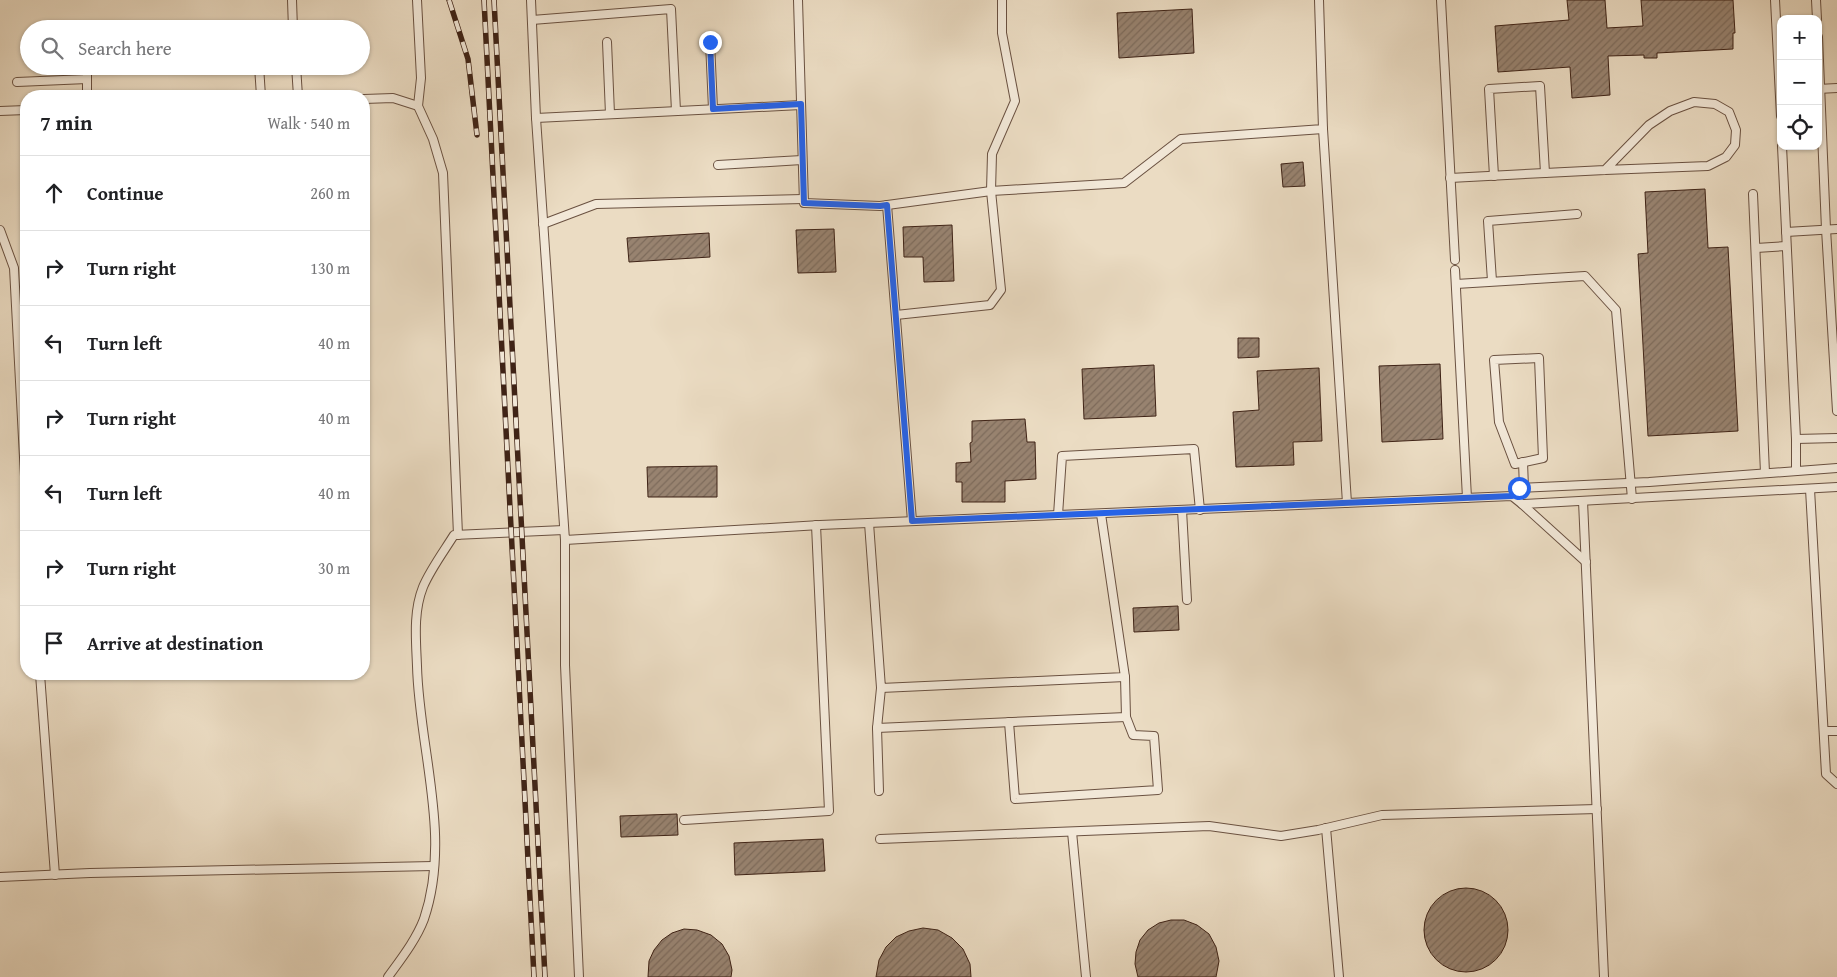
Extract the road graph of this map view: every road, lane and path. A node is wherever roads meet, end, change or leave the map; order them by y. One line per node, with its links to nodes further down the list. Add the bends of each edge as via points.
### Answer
1 (292, 0): 11 (lane)
2 (417, 0): 29 (lane, via 421,78)
3 (531, 0): 12 (lane)
4 (798, 0): 27 (lane)
5 (1002, 0): 44 (lane, via 1002,33 1015,101 992,154)
6 (1319, 0): 36 (lane)
7 (1441, 0): 43 (lane)
8 (1775, 0): 15 (lane)
9 (1816, 0): 10 (lane)
10 (1817, 15)
11 (293, 20)
12 (532, 20): 33 (lane, via 671,9); 35 (lane)
13 (607, 42): 34 (lane)
14 (710, 42): 30 (lane)
15 (1778, 60)
16 (87, 75): 19 (lane)
17 (260, 75): 24 (lane)
18 (297, 75): 25 (lane)
19 (87, 79): 20 (lane); 23 (lane)
20 (17, 82)
21 (1837, 88): 22 (lane)
22 (1822, 89)
23 (87, 90)
24 (261, 90)
25 (298, 90)
26 (370, 99): 29 (lane, via 393,98)
27 (801, 104): 30 (lane); 38 (lane)
28 (1821, 105): 50 (lane)
29 (418, 106): 87 (lane, via 433,139 443,173)
30 (713, 109): 33 (lane)
31 (20, 110): 32 (lane)
32 (0, 111)
33 (676, 111): 34 (lane)
34 (610, 114): 35 (lane)
35 (536, 118): 49 (lane)
36 (1323, 129): 44 (lane, via 1181,140 1124,184); 77 (lane)
37 (1782, 150): 53 (lane)
38 (802, 160): 39 (lane); 46 (lane)
39 (718, 165)
40 (1605, 170): 40 (lane, via 1708,166 1726,158 1735,145 1736,130 1729,112 1715,104 1694,102 1670,111 1648,125); 41 (lane)
41 (1545, 173): 42 (lane); 42 (lane, via 1540,86 1489,89)
42 (1494, 176): 43 (lane)
43 (1450, 178): 56 (lane)
44 (991, 191): 47 (lane); 60 (lane, via 1001,290 990,305)
45 (1753, 194): 55 (lane)
46 (804, 199): 47 (lane, via 804,203); 49 (lane, via 596,204)
47 (887, 205): 60 (lane)
48 (1577, 214): 58 (lane, via 1488,220)
49 (543, 224): 86 (lane)
50 (1826, 229): 51 (lane); 53 (lane); 62 (lane)
51 (1837, 229)
52 (0, 230): 61 (lane, via 14,268)
53 (1786, 232): 54 (lane)
54 (1786, 246): 55 (lane); 64 (lane)
55 (1756, 248): 68 (lane)
56 (1454, 260)
57 (1455, 270): 59 (lane)
58 (1492, 281): 59 (lane); 69 (lane, via 1585,276 1616,310)
59 (1456, 284): 74 (lane)
60 (896, 315): 83 (lane)
61 (20, 382)
62 (1837, 411)
63 (1837, 438): 64 (lane)
64 (1796, 439): 67 (lane)
65 (1523, 462): 65 (lane, via 1543,458 1539,358 1494,360 1499,422 1515,464); 71 (lane)
66 (1837, 468): 67 (lane)
67 (1796, 471): 68 (lane)
68 (1766, 473): 69 (lane)
69 (1631, 483): 71 (lane); 75 (lane)
70 (1837, 487): 72 (lane)
71 (1524, 488): 73 (lane, via 1519,488)
72 (1810, 489): 75 (lane); 97 (lane)
73 (1512, 496): 74 (lane); 78 (lane)
74 (1467, 498): 77 (lane)
75 (1632, 498): 76 (lane)
76 (1583, 501): 78 (lane); 89 (lane)
77 (1347, 503): 80 (lane)
78 (1522, 504): 89 (lane)
79 (1182, 510): 80 (lane); 81 (lane); 90 (lane)
80 (1200, 510): 82 (lane, via 1194,449 1062,456)
81 (1101, 514): 82 (lane); 91 (lane)
82 (1058, 516): 83 (lane)
83 (912, 521): 84 (lane)
84 (869, 523): 85 (lane); 93 (lane)
85 (816, 525): 88 (lane); 102 (lane, via 829,811)
86 (564, 530): 87 (lane); 88 (lane)
87 (458, 534): 106 (lane, via 454,535 423,588 416,621 418,695 435,829)
88 (565, 540): 110 (lane, via 566,664)
89 (1586, 562): 101 (lane)
90 (1187, 600)
91 (1125, 677): 93 (lane); 94 (lane)
92 (40, 680): 107 (lane)
93 (881, 688): 96 (lane)
94 (1126, 717): 95 (lane); 95 (lane, via 1134,735 1154,736 1158,790 1015,799)
95 (1009, 722): 96 (lane)
96 (877, 728): 100 (lane)
97 (1824, 731): 98 (lane); 99 (lane, via 1826,774)
98 (1837, 731)
99 (1837, 784)
100 (879, 791)
101 (1597, 809): 103 (lane, via 1382,815); 113 (lane)
102 (684, 820)
103 (1326, 828): 104 (lane, via 1281,836 1209,826); 112 (lane)
104 (1072, 832): 105 (lane); 111 (lane)
105 (880, 839)
106 (433, 866): 107 (lane); 109 (lane, via 424,919)
107 (54, 874): 108 (lane)
108 (0, 877)
109 (388, 977)
110 (579, 977)
111 (1086, 977)
112 (1339, 977)
113 (1604, 977)

